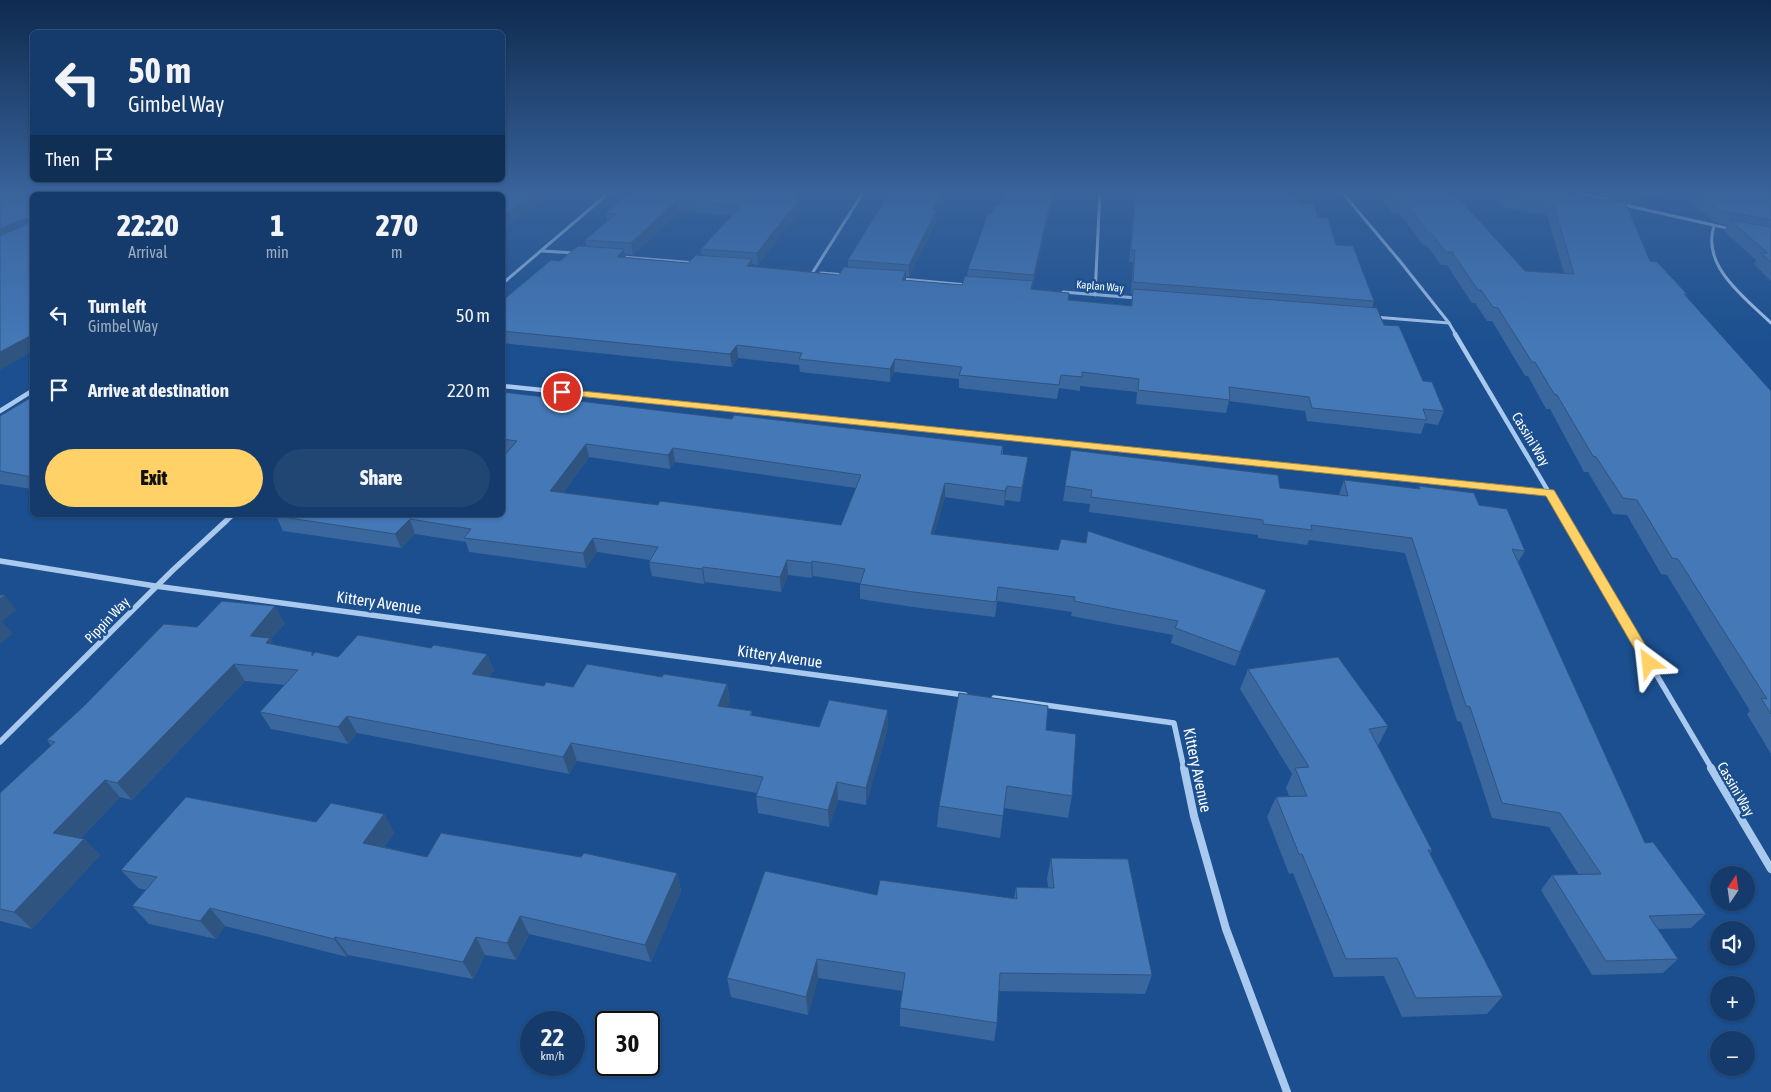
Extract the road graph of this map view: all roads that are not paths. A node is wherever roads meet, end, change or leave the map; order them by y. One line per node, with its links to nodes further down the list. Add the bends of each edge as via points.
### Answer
1 (552, 242): 6 (street)
2 (833, 242): 11 (street)
3 (1098, 242): 17 (street)
4 (1384, 242): 20 (street, Cassini Way)
5 (1709, 242): 21 (street, via 1714,261 1723,274)
6 (542, 251): 7 (street); 14 (street)
7 (580, 254)
8 (619, 257): 9 (street)
9 (697, 263)
10 (804, 272): 11 (street)
11 (814, 272): 12 (street)
12 (852, 275)
13 (891, 278): 15 (street)
14 (505, 282)
15 (969, 285)
16 (1056, 292): 17 (street, Kaplan Way)
17 (1095, 295): 18 (street, Kaplan Way)
18 (1144, 299)
19 (1370, 317): 20 (street)
20 (1449, 323): 25 (street, Cassini Way)
21 (1771, 324)
22 (505, 386): 25 (street)
23 (30, 392): 24 (street)
24 (0, 411)
25 (1550, 493): 32 (street, Cassini Way)
26 (230, 517): 28 (street, Pippin Way)
27 (0, 561): 28 (street, Kittery Avenue)
28 (155, 586): 29 (street, Kittery Avenue); 31 (street, Pippin Way)
29 (976, 696)
30 (986, 698): 33 (street, Kittery Avenue, via 1174,723 1194,816 1226,929)
31 (0, 742)
32 (1771, 869)
33 (1287, 1092)

